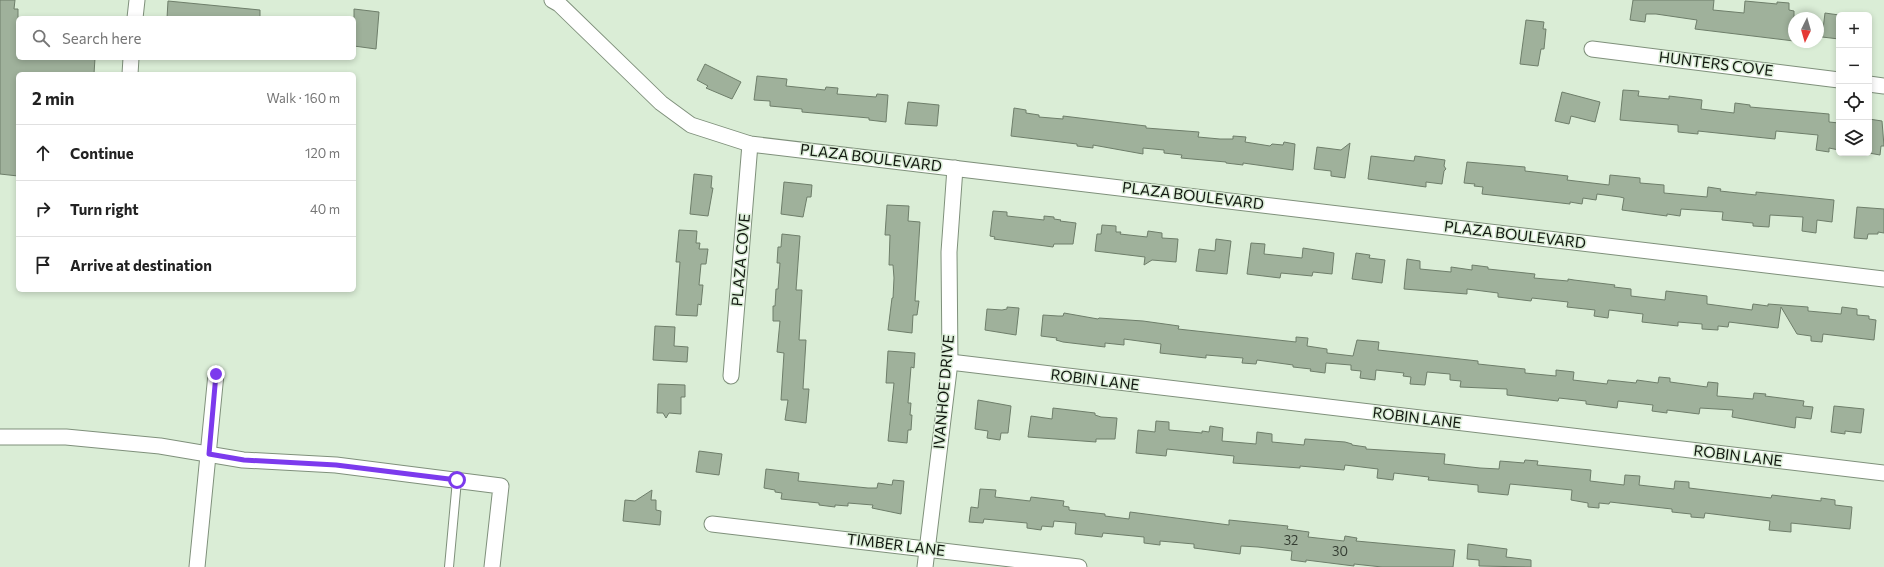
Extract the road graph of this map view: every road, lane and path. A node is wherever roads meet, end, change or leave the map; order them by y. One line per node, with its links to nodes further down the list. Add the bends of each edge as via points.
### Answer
1 (137, 0): 3 (street)
2 (552, 0): 10 (street, PLAZA BOULEVARD, via 560,4 661,104 691,125)
3 (135, 16)
4 (1592, 48): 7 (street, HUNTERS COVE)
5 (131, 60): 6 (street)
6 (130, 72)
7 (1836, 80)
8 (1872, 84): 9 (street)
9 (1884, 86)
10 (750, 144): 11 (street, PLAZA BOULEVARD); 15 (street, PLAZA COVE)
11 (955, 168): 12 (street, PLAZA BOULEVARD); 13 (street, IVANHOE DRIVE, via 948,252)
12 (1884, 279)
13 (950, 362): 18 (street, ROBIN LANE); 21 (street, IVANHOE DRIVE)
14 (216, 374): 17 (street)
15 (732, 376)
16 (0, 437): 17 (street, via 66,437 160,446)
17 (209, 454): 19 (street, via 244,460 336,465); 22 (street)
18 (1884, 473)
19 (457, 480): 23 (lane); 24 (street, via 501,486)
20 (712, 524): 21 (street, TIMBER LANE)
21 (927, 549): 25 (street, IVANHOE DRIVE); 26 (street, TIMBER LANE)
22 (197, 567)
23 (449, 567)
24 (492, 567)
25 (925, 567)
26 (1079, 567)

